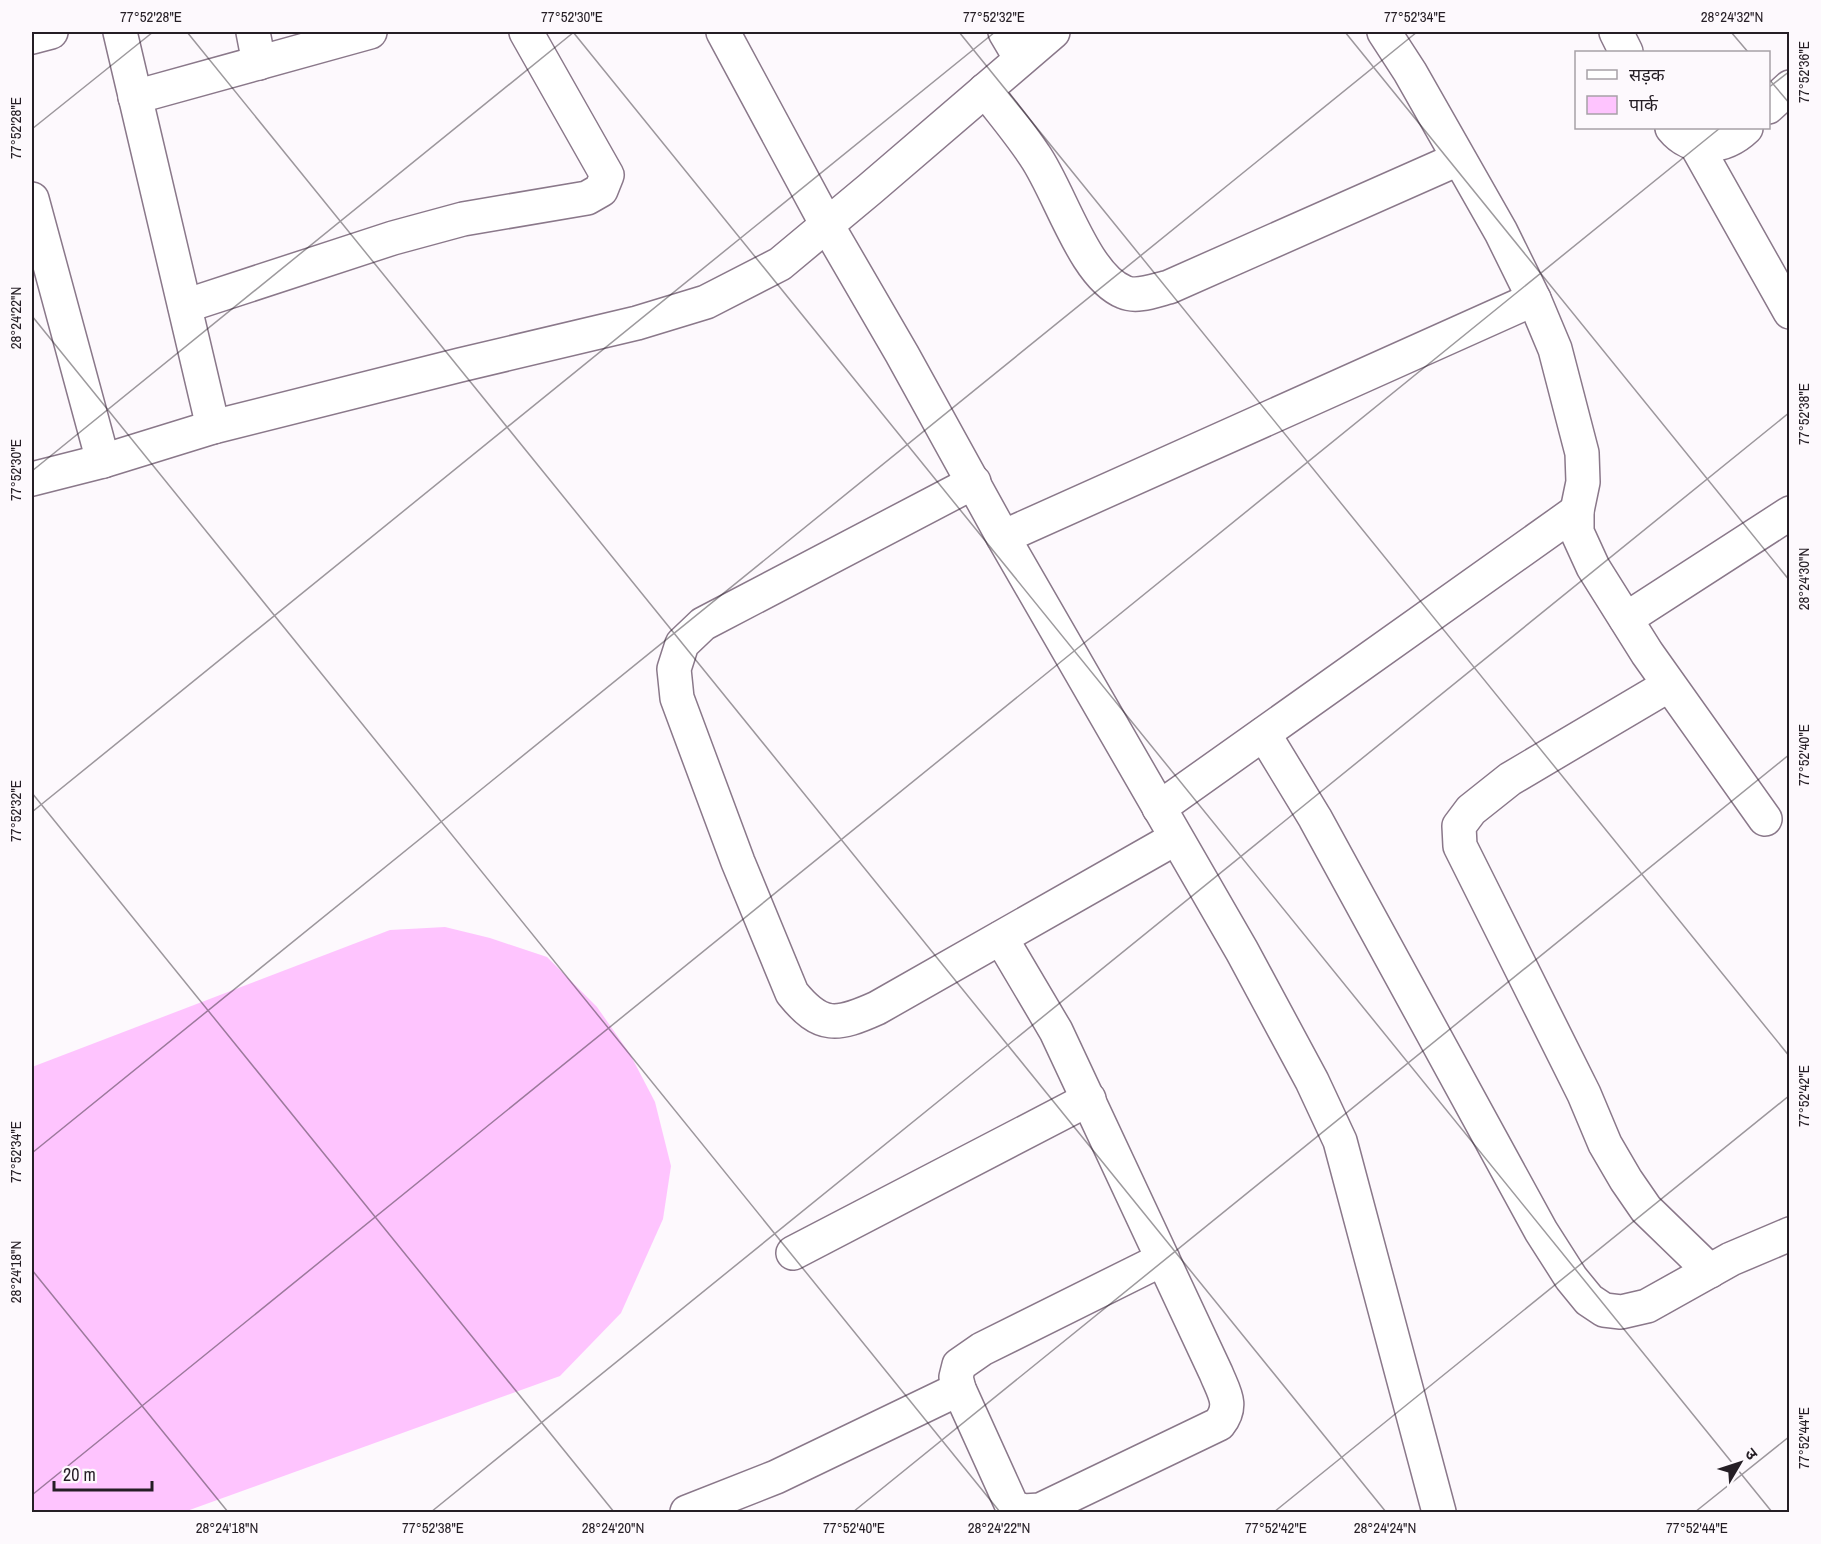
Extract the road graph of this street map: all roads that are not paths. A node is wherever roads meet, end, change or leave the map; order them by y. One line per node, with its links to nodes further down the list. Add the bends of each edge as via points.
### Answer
1 (51, 32): 9 (street)
2 (120, 32): 15 (street)
3 (370, 32): 11 (street)
4 (526, 32): 23 (street, via 607,175 601,190 587,198 463,219 393,238)
5 (723, 32): 21 (street)
6 (1053, 32): 10 (street)
7 (1384, 32): 19 (street)
8 (1616, 32): 12 (street)
9 (32, 37)
10 (1013, 45): 14 (street)
11 (256, 47): 15 (street)
12 (1626, 51)
13 (1790, 87): 16 (street)
14 (985, 90): 19 (street, via 1036,157 1093,266 1108,283 1126,293 1169,287); 21 (street)
15 (135, 97): 23 (street)
16 (1770, 105)
17 (1745, 129): 18 (street, via 1717,145)
18 (1684, 136): 24 (street)
19 (1458, 159): 22 (street)
20 (32, 199): 26 (street)
21 (827, 225): 25 (street, via 780,264 706,302 637,323); 28 (street)
22 (1534, 299): 29 (street, via 1555,349 1582,453); 31 (street)
23 (184, 306): 25 (street)
24 (1790, 312)
25 (213, 427): 26 (street)
26 (103, 461): 27 (street)
27 (32, 479)
28 (974, 482): 31 (street); 38 (street, via 703,624 682,644 674,669 677,698 738,862 792,993 806,1011 824,1021 850,1020)
29 (1577, 511): 32 (street, via 1577,532 1593,567); 34 (street)
30 (1790, 513): 32 (street)
31 (1003, 537): 35 (street)
32 (1626, 619): 33 (street)
33 (1669, 685): 36 (street); 43 (street, via 1510,779 1471,810 1459,826 1460,846 1626,1180 1646,1209)
34 (1264, 734): 35 (street); 43 (street, via 1316,818 1541,1231 1589,1300 1604,1310 1621,1312 1647,1306)
35 (1159, 808): 37 (street)
36 (1765, 819)
37 (1176, 838): 38 (street); 46 (street, via 1280,1021 1340,1141)
38 (1000, 938): 39 (street, via 1056,1031)
39 (1089, 1099): 41 (street); 42 (street)
40 (1790, 1234): 43 (street)
41 (793, 1253)
42 (1163, 1259): 44 (street, via 966,1358 956,1377); 44 (street, via 1227,1401 1227,1414 1219,1424 1040,1510 1023,1511 1012,1506 1006,1496)
43 (1710, 1271)
44 (959, 1389): 45 (street, via 776,1477)
45 (687, 1512)
46 (1439, 1512)

